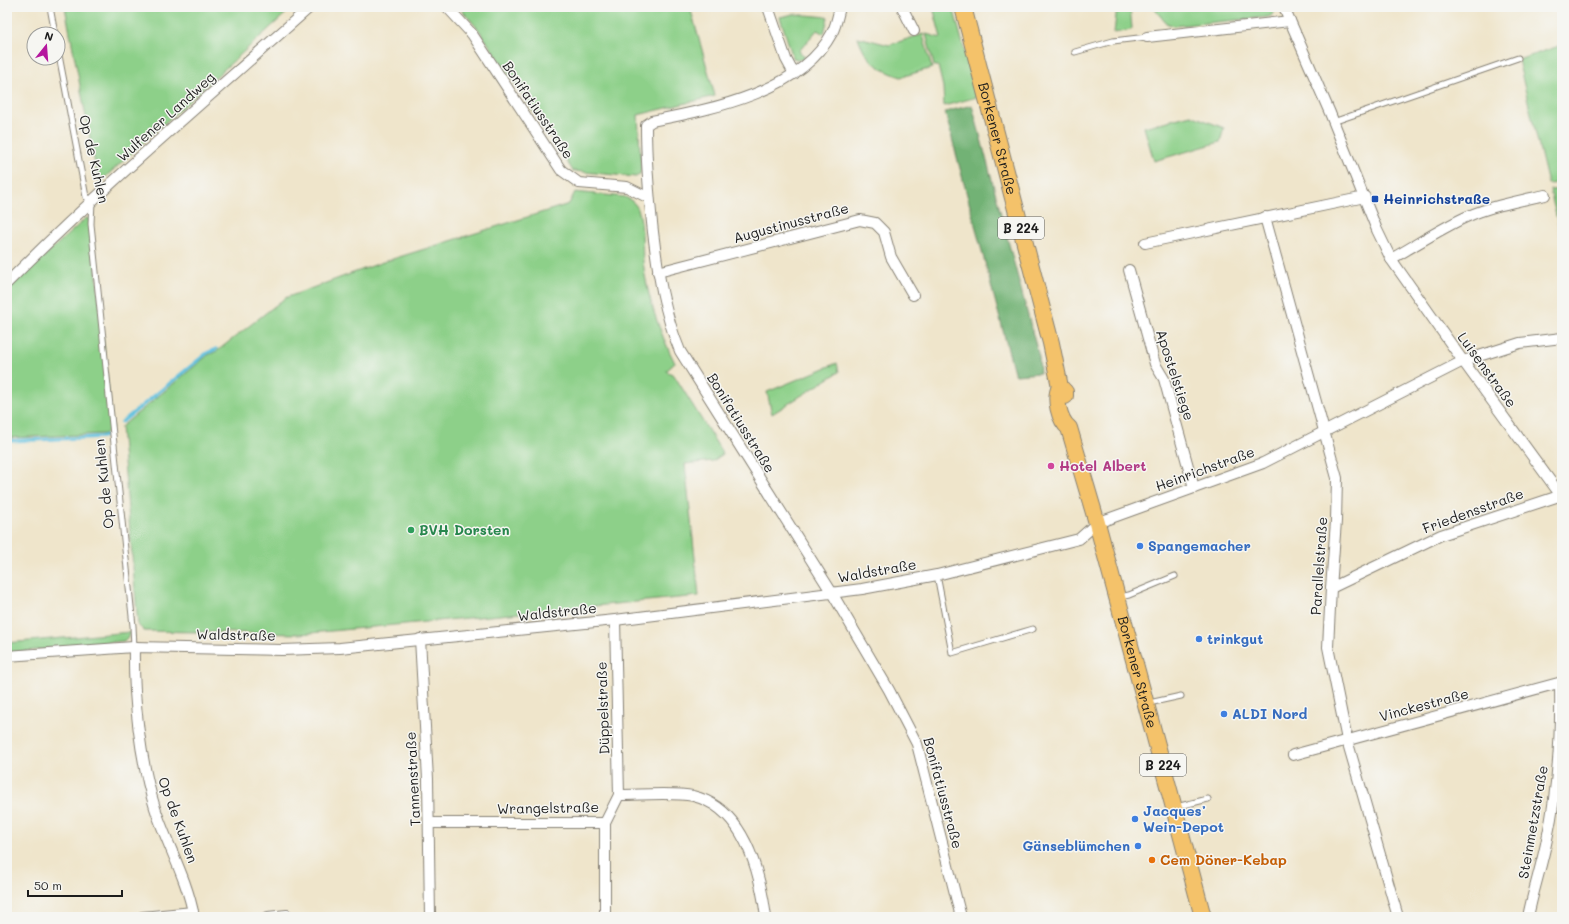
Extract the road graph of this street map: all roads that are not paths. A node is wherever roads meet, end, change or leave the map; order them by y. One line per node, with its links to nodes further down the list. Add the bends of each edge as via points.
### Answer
1 (50, 7): 10 (lane)
2 (310, 7): 21 (street, Wulfener Landweg)
3 (448, 7): 20 (street, Bonifatiusstraße, via 472,34 561,170 579,183 627,187)
4 (768, 7): 16 (street, via 786,60)
5 (840, 7): 16 (street, via 832,33 824,46)
6 (902, 7): 11 (street)
7 (963, 7): 34 (main road, Borkener Straße / B 224, via 1051,343 1060,387 1056,394 1059,409 1063,423 1069,428)
8 (1284, 7): 9 (street, Luisenstraße)
9 (1290, 21): 12 (street); 17 (street, Luisenstraße)
10 (54, 26)
11 (914, 30)
12 (1147, 37): 13 (lane, via 1113,41)
13 (1075, 52)
14 (1518, 58): 17 (lane)
15 (61, 66): 21 (lane, Op de Kuhlen, via 86,197)
16 (794, 74): 20 (street, via 764,91 717,106 652,121 646,125)
17 (1333, 122): 19 (street, Luisenstraße)
18 (1545, 195): 24 (street, via 1502,204 1466,217 1435,232)
19 (1365, 197): 22 (street); 24 (street, Luisenstraße)
20 (649, 198): 26 (street, Bonifatiusstraße)
21 (92, 201): 27 (street, Wulfener Landweg); 43 (lane, Op de Kuhlen, via 91,224)
22 (1265, 217): 23 (street); 31 (street, Parallelstraße)
23 (1144, 243)
24 (1391, 259): 30 (street, Luisenstraße)
25 (1129, 270): 32 (street, Apostelstiege, via 1155,364 1164,379)
26 (658, 272): 28 (street, Augustinusstraße, via 860,220 875,223 884,232 891,257); 38 (street, Bonifatiusstraße, via 665,308 680,351)
27 (7, 283)
28 (913, 295)
29 (1562, 338): 30 (street, Heinrichstraße, via 1520,343)
30 (1463, 361): 31 (street, Heinrichstraße); 33 (street, Luisenstraße)
31 (1324, 433): 32 (street, Heinrichstraße, via 1263,463); 37 (street, Parallelstraße, via 1337,478)
32 (1194, 488): 34 (street, Heinrichstraße)
33 (1562, 496): 37 (street, Friedensstraße, via 1442,534)
34 (1097, 523): 35 (street, Waldstraße, via 1079,539); 39 (main road, Borkener Straße / B 224)
35 (937, 574): 38 (street, Waldstraße); 41 (lane, via 952,653)
36 (1175, 576): 39 (lane)
37 (1331, 588): 48 (street, Parallelstraße, via 1328,647)
38 (832, 594): 40 (street, Waldstraße); 63 (street, Bonifatiusstraße, via 889,690 917,744)
39 (1116, 598): 47 (main road, Borkener Straße / B 224)
40 (615, 620): 42 (street, Waldstraße); 51 (street, Düppelstraße)
41 (1033, 629)
42 (420, 639): 43 (street, Waldstraße, via 314,649); 54 (street, Tannenstraße)
43 (134, 647): 44 (street, Waldstraße); 56 (street, Op de Kuhlen, via 133,672 146,770 156,808 180,868)
44 (7, 656)
45 (1561, 683): 48 (street, Vinckestraße); 50 (street, Steinmetzstraße)
46 (1181, 696): 47 (lane)
47 (1146, 704): 53 (main road, Borkener Straße / B 224)
48 (1347, 740): 49 (street, Vinckestraße); 65 (street, Parallelstraße)
49 (1293, 755)
50 (1560, 776): 66 (street, Steinmetzstraße)
51 (619, 795): 55 (street, Wrangelstraße); 62 (street, Wrangelstraße, via 691,796 707,801 724,812 746,843 754,863)
52 (1208, 799): 53 (lane)
53 (1174, 808): 64 (main road, Borkener Straße / B 224)
54 (429, 823): 55 (street, Wrangelstraße); 60 (street, Tannenstraße)
55 (605, 823): 61 (street)
56 (194, 914): 58 (street, Op de Kuhlen)
57 (287, 915): 59 (street)
58 (142, 917)
59 (268, 917)
60 (430, 917)
61 (605, 917)
62 (766, 917)
63 (961, 917)
64 (1202, 917)
65 (1398, 917)
66 (1528, 917)

